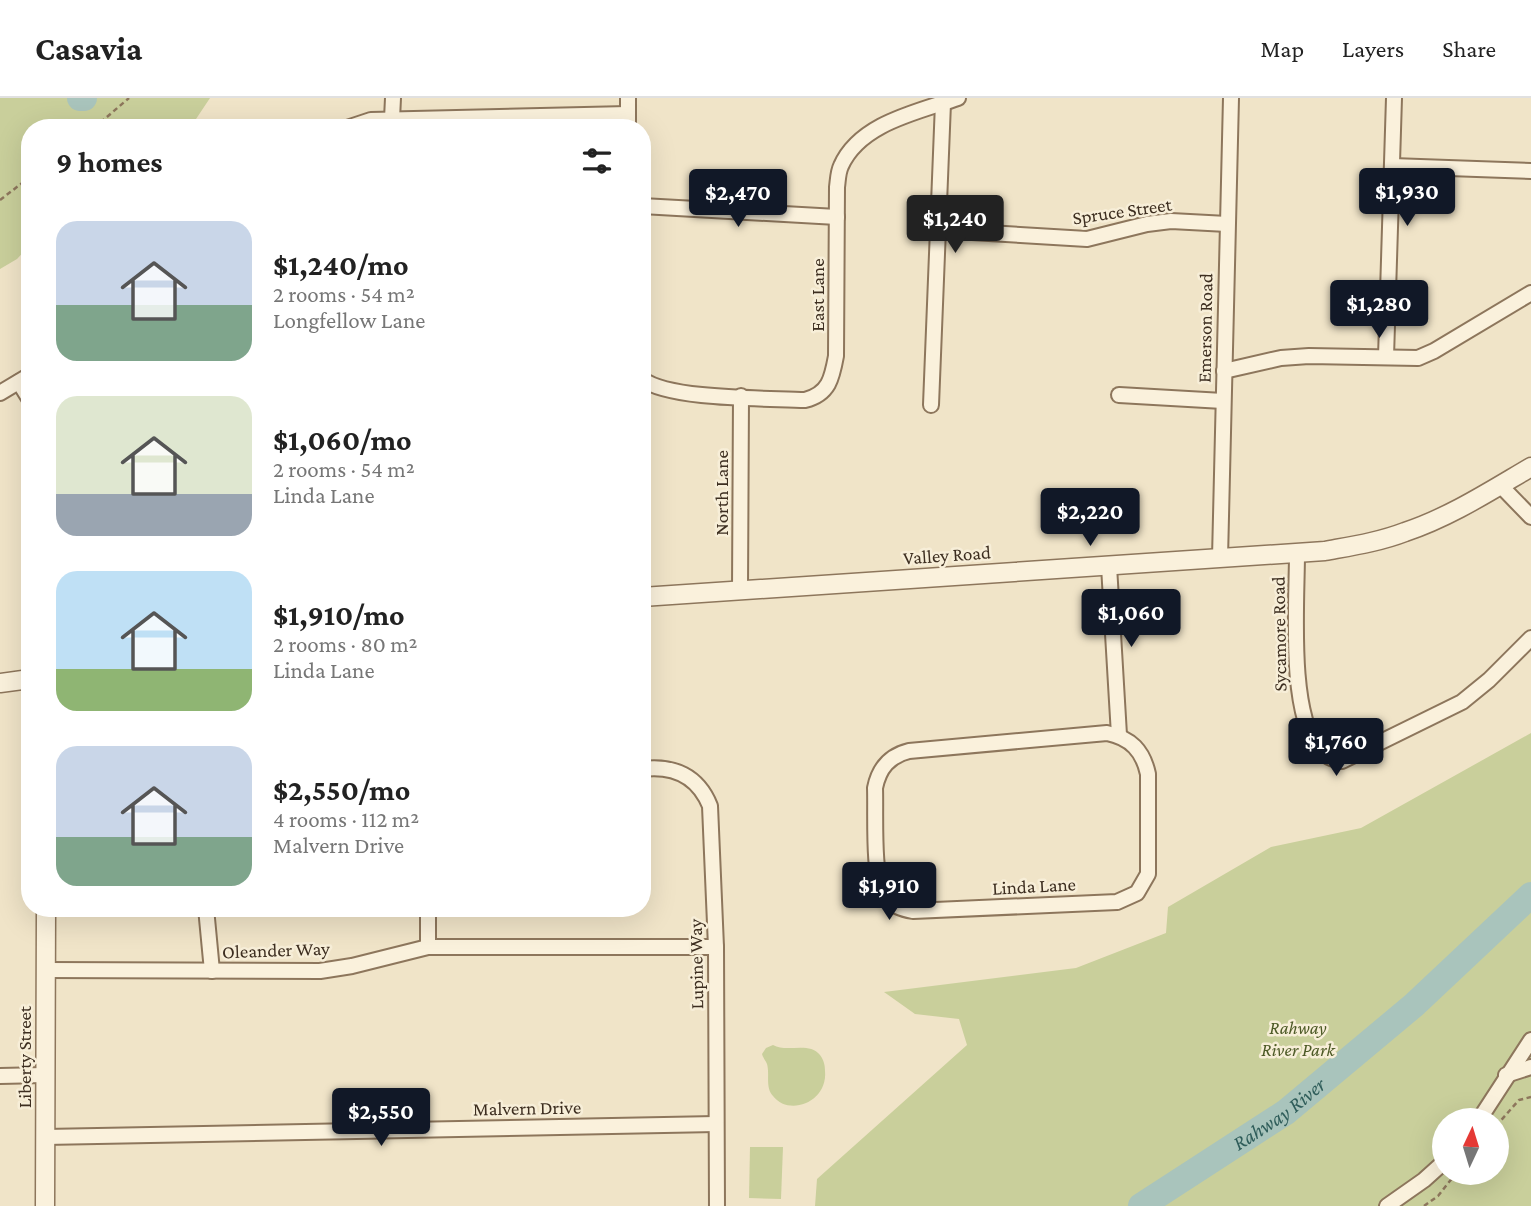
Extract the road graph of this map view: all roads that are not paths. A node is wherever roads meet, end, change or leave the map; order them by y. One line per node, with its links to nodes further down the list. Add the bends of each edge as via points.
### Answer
1 (393, 98): 7 (street)
2 (628, 98): 8 (street)
3 (958, 98): 6 (street, East Lane)
4 (1231, 98): 13 (street, Emerson Road)
5 (1394, 98): 9 (street)
6 (943, 103): 12 (street, East Lane, via 870,132 853,148 840,167); 14 (street)
7 (392, 119)
8 (628, 119)
9 (1392, 166): 10 (street); 16 (street)
10 (1531, 171)
11 (651, 207): 12 (street)
12 (837, 217): 22 (street, East Lane, via 832,378 815,398 805,400)
13 (1227, 224): 14 (street, Spruce Street, via 1171,221 1087,239); 17 (street, Emerson Road)
14 (938, 230): 24 (street)
15 (1531, 293): 16 (street, via 1434,351 1418,358)
16 (1386, 357): 17 (street, via 1281,358)
17 (1224, 371): 23 (street, Emerson Road)
18 (21, 380): 20 (street)
19 (651, 386): 22 (street, East Lane, via 676,393)
20 (0, 393)
21 (1119, 395): 23 (street)
22 (741, 396): 31 (street, North Lane)
23 (1223, 401): 29 (street, Emerson Road)
24 (931, 405)
25 (1531, 467): 26 (street, Valley Road)
26 (1500, 485): 27 (street); 28 (street, Valley Road, via 1405,533 1366,544)
27 (1531, 517)
28 (1297, 553): 29 (street, Valley Road); 33 (street, Sycamore Road, via 1298,689 1311,735 1319,750 1332,759 1342,761 1462,702)
29 (1220, 558): 30 (street, Valley Road)
30 (1109, 565): 31 (street, Valley Road); 36 (street)
31 (740, 590): 32 (street, Valley Road)
32 (651, 596)
33 (1531, 638)
34 (21, 680): 35 (street)
35 (0, 683)
36 (1119, 735): 36 (street, Linda Lane, via 893,756 875,788 878,877 884,895 892,904 914,911 1117,902 1137,893 1148,874 1148,774 1138,749)
37 (651, 768): 42 (street, Lupine Way, via 682,773 710,806)
38 (46, 917): 43 (street, Liberty Street)
39 (207, 917): 44 (street)
40 (428, 917): 41 (street)
41 (428, 947): 42 (street, Oleander Way); 44 (street, Oleander Way, via 320,971)
42 (716, 947): 51 (street, Lupine Way)
43 (45, 970): 44 (street, Oleander Way); 47 (street, Liberty Street)
44 (212, 971)
45 (1531, 1040): 48 (street)
46 (1531, 1067): 48 (street)
47 (44, 1075): 49 (street); 52 (street, Liberty Street)
48 (1506, 1075): 50 (street)
49 (0, 1076)
50 (1486, 1108)
51 (716, 1124): 52 (street, Malvern Drive); 55 (street, Lupine Way)
52 (45, 1137): 54 (street, Liberty Street)
53 (1432, 1173): 56 (street)
54 (46, 1206)
55 (717, 1206)
56 (1387, 1206)

